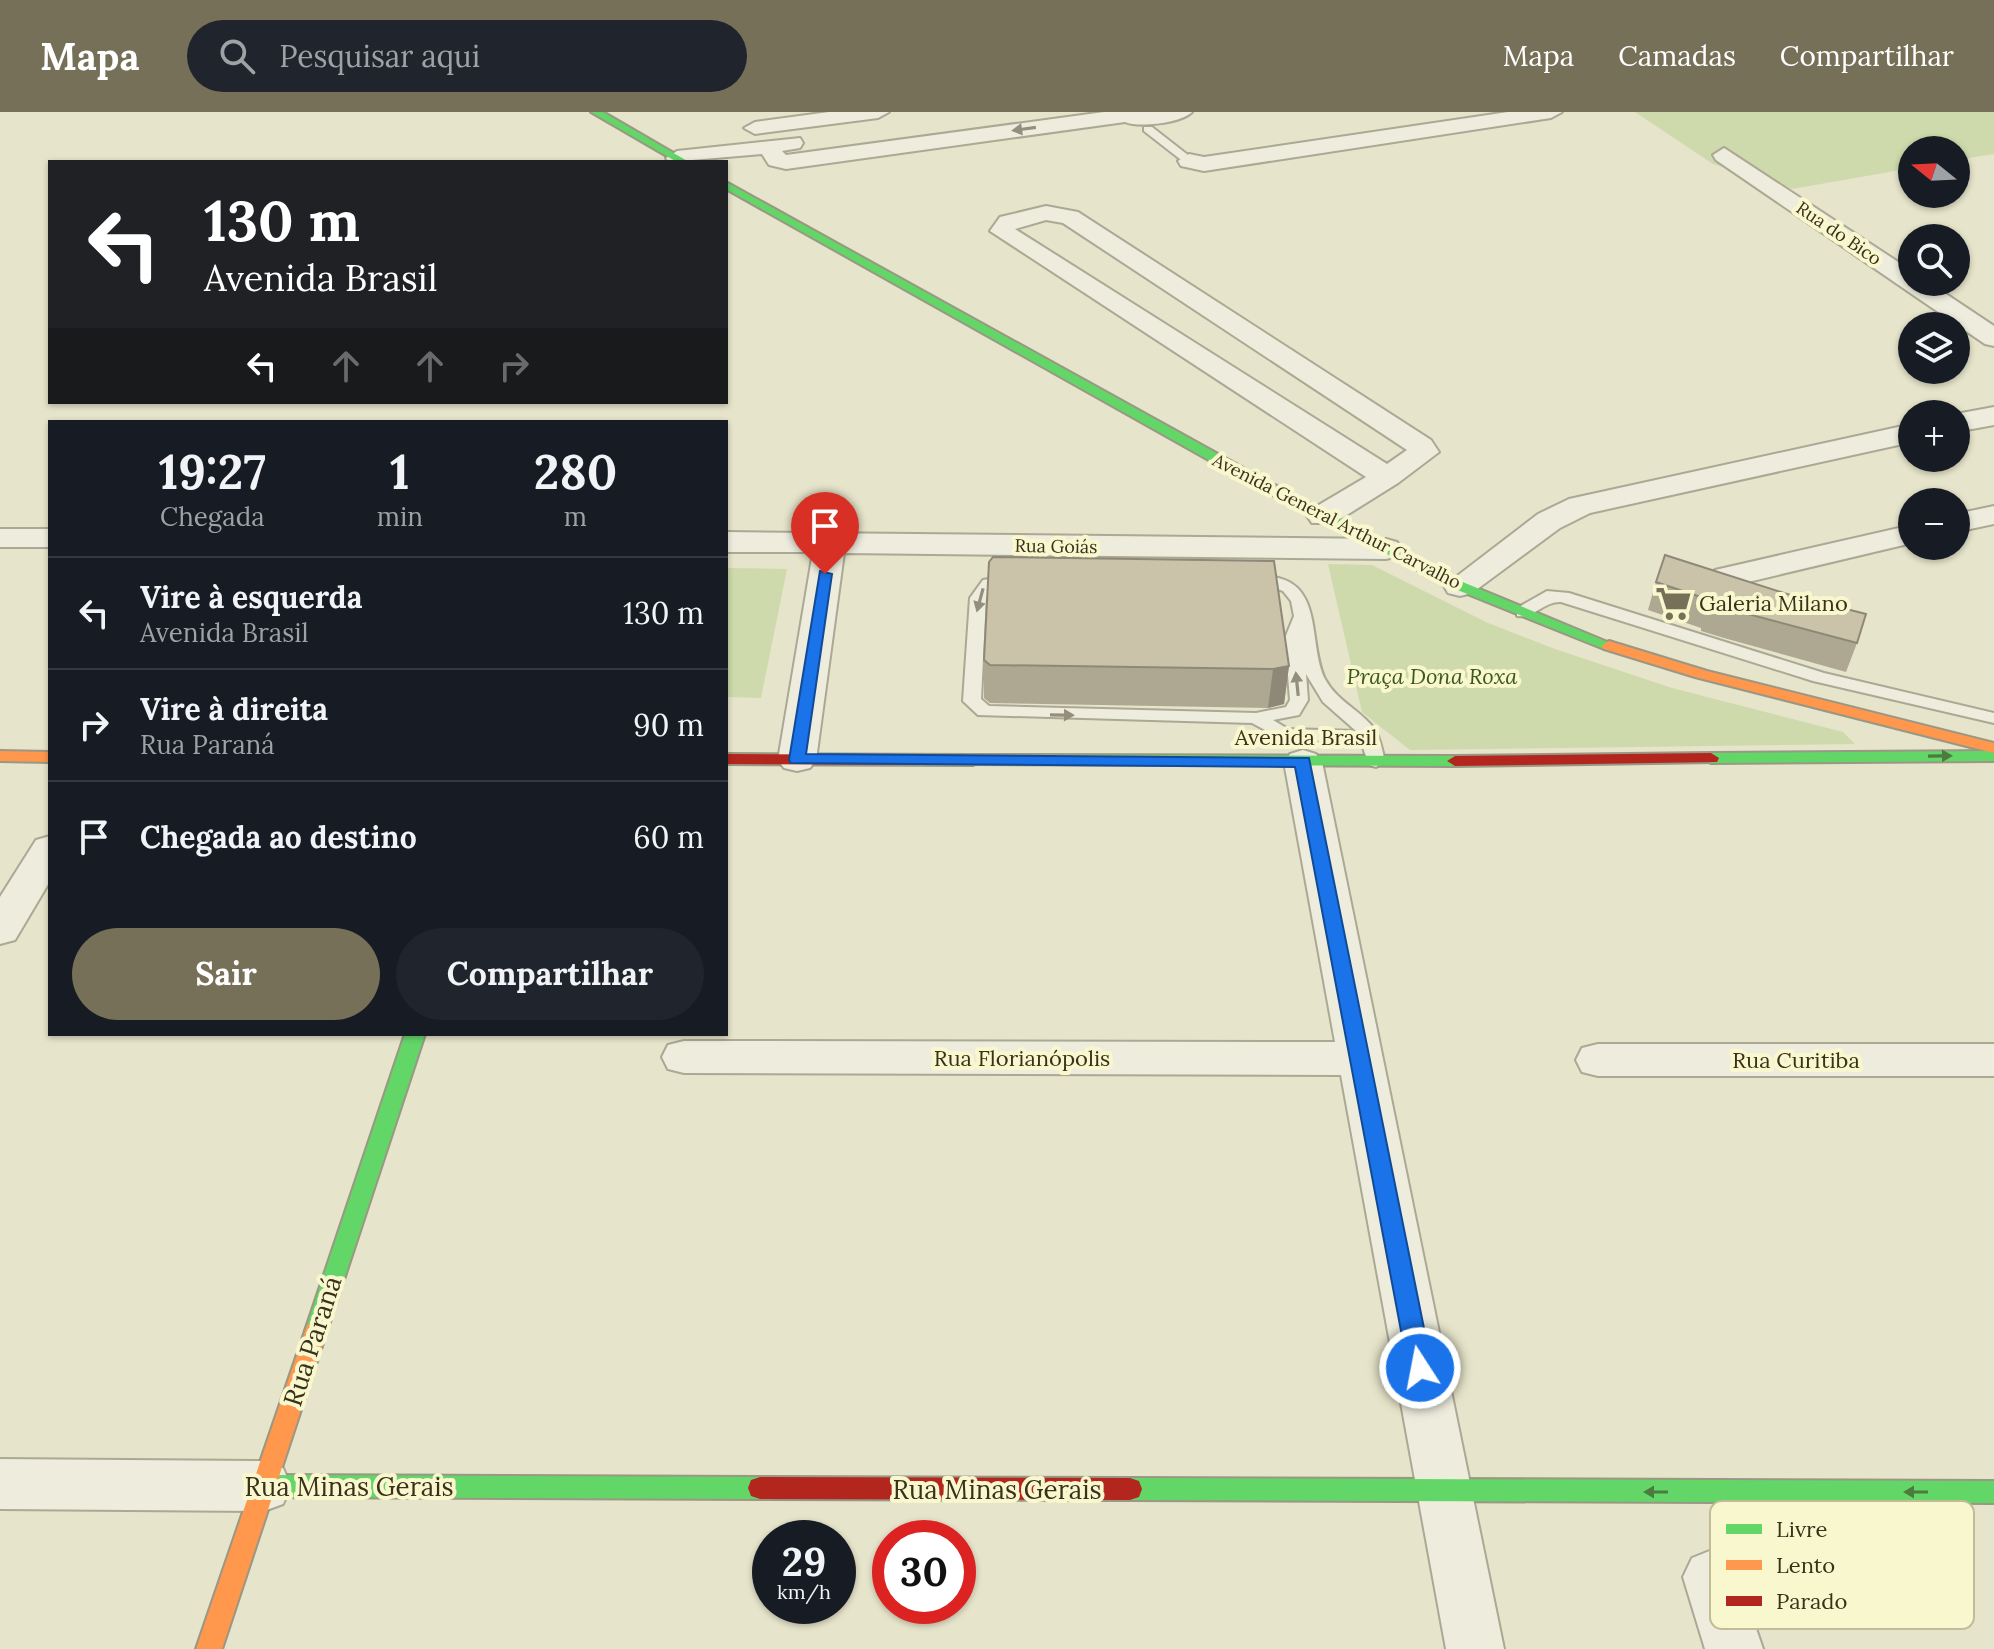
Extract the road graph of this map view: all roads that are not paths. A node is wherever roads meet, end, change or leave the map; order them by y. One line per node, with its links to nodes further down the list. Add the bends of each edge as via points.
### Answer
1 (596, 112): 7 (main road)
2 (878, 112): 7 (street)
3 (1019, 112): 8 (street)
4 (1181, 112): 6 (street)
5 (1551, 112): 11 (street, via 1204,164)
6 (1136, 120): 8 (street, one-way to 8, via 1129,115 786,162 777,160); 11 (lane)
7 (649, 142): 10 (main road)
8 (768, 146): 10 (street)
9 (1724, 155): 13 (street, Rua do Bico)
10 (681, 160)
11 (1189, 161)
12 (728, 186): 19 (main road, Avenida General Arthur Carvalho)
13 (1994, 338)
14 (1994, 416): 15 (street)
15 (1970, 420)
16 (1898, 436): 30 (street, via 1580,506 1549,521)
17 (1387, 477): 17 (street, via 1423,448 1070,217 1046,213 1003,226 1002,231); 19 (street)
18 (1994, 515): 20 (street)
19 (1323, 516): 26 (main road, Avenida General Arthur Carvalho)
20 (1970, 520)
21 (1898, 537): 27 (street)
22 (0, 538): 23 (street)
23 (48, 538)
24 (728, 542): 25 (street, Rua Goiás)
25 (830, 543): 26 (street, Rua Goiás); 43 (street)
26 (1386, 549): 30 (main road, Avenida General Arthur Carvalho)
27 (1727, 577)
28 (1037, 580): 33 (lane, one-way to 33, via 989,583 978,598 972,701 984,711)
29 (1235, 580): 32 (lane, via 1289,588 1299,600)
30 (1460, 586): 31 (main road, Avenida General Arthur Carvalho)
31 (1523, 612): 34 (lane, via 1547,596 1563,597 1819,677); 35 (main road, Avenida General Arthur Carvalho, via 1701,674)
32 (1301, 618): 33 (lane, one-way to 32, via 1293,711 1299,700 1294,638); 36 (lane, via 1315,677)
33 (1256, 718): 36 (lane, via 1284,734)
34 (1994, 718)
35 (1898, 724): 37 (main road, Avenida General Arthur Carvalho); 41 (main road, via 1895,748)
36 (1369, 737): 44 (lane)
37 (1994, 748)
38 (0, 756): 40 (main road)
39 (1994, 756): 41 (main road, Avenida Brasil, one-way to 39)
40 (48, 757)
41 (1886, 757): 44 (main road, Avenida Brasil)
42 (728, 759): 43 (main road, Avenida Brasil)
43 (797, 760): 45 (main road, Avenida Brasil)
44 (1376, 761): 45 (main road, Avenida Brasil)
45 (1303, 762): 50 (street)
46 (48, 852): 47 (street)
47 (0, 930)
48 (414, 1036): 54 (main road, Rua Paraná)
49 (684, 1057): 50 (street, Rua Florianópolis)
50 (1360, 1059): 55 (street)
51 (1598, 1060): 52 (street, Rua Curitiba)
52 (1994, 1060)
53 (0, 1484): 54 (street, Rua Minas Gerais)
54 (264, 1486): 55 (main road, Rua Minas Gerais); 58 (main road, Rua Paraná)
55 (1444, 1491): 56 (main road, Rua Minas Gerais, one-way to 55); 59 (street)
56 (1994, 1492)
57 (1728, 1629): 60 (street)
58 (209, 1649)
59 (1475, 1649)
60 (1734, 1649)

